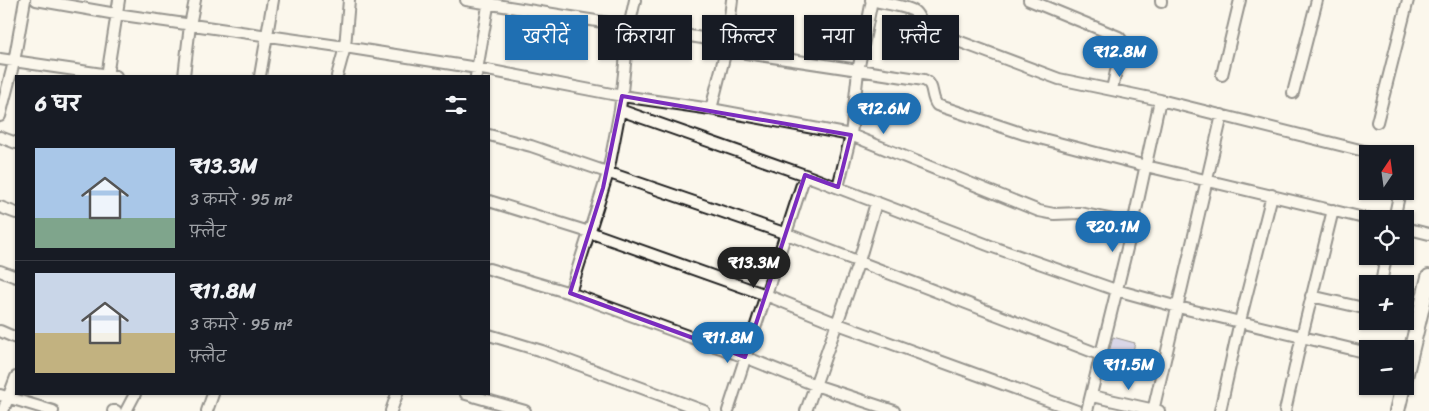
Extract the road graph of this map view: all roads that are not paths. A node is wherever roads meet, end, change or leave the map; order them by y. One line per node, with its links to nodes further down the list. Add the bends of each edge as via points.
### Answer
1 (25, 0): 27 (street)
2 (36, 0): 16 (street)
3 (119, 0): 16 (street)
4 (194, 0): 20 (street)
5 (273, 0): 21 (street)
6 (349, 0): 22 (street)
7 (466, 0): 15 (street)
8 (635, 0): 17 (street)
9 (732, 0): 18 (street)
10 (871, 0): 28 (street); 36 (street, via 910,9 926,29 1044,74)
11 (1240, 0): 35 (street)
12 (1317, 0): 37 (street)
13 (1408, 0): 44 (street)
14 (1036, 1): 36 (street, via 1119,37 1122,45)
15 (488, 2): 19 (street); 29 (street)
16 (116, 14): 20 (street); 31 (street)
17 (632, 15)
18 (730, 15)
19 (598, 21)
20 (190, 25): 21 (street); 32 (street)
21 (268, 36): 22 (street); 33 (street)
22 (345, 47): 29 (street); 34 (street)
23 (0, 59): 27 (street)
24 (794, 59): 28 (street)
25 (626, 60): 38 (street)
26 (723, 60): 40 (street)
27 (14, 62): 30 (street); 43 (street)
28 (858, 71): 45 (street); 50 (street, via 928,81 933,100 944,108 1024,134)
29 (477, 72): 38 (street)
30 (103, 75)
31 (110, 75)
32 (184, 75)
33 (260, 75)
34 (337, 75)
35 (1222, 75)
36 (1112, 90): 39 (street)
37 (1293, 94)
38 (622, 96): 40 (street); 41 (street)
39 (1160, 100): 42 (street); 50 (street)
40 (711, 109): 45 (street)
41 (620, 110): 51 (street); 52 (street)
42 (1222, 115): 49 (street); 53 (street)
43 (0, 116)
44 (1377, 122)
45 (851, 135): 54 (street); 62 (street, via 1039,211 1080,213)
46 (490, 136): 51 (street, via 532,146)
47 (0, 137): 48 (street)
48 (15, 143)
49 (1359, 150)
50 (1146, 166): 53 (street); 62 (street)
51 (608, 173): 64 (street); 65 (street)
52 (805, 175): 54 (street); 65 (street)
53 (1207, 181): 55 (street); 76 (street)
54 (838, 188): 57 (street)
55 (1272, 195): 59 (street); 80 (street)
56 (490, 201): 64 (street)
57 (876, 203): 67 (street); 72 (street)
58 (0, 207): 60 (street)
59 (1333, 210): 61 (street); 75 (street)
60 (15, 213)
61 (1359, 217)
62 (1133, 224): 72 (street)
63 (1414, 230): 66 (street)
64 (589, 232): 73 (street); 74 (street)
65 (787, 234): 67 (street); 74 (street)
66 (1429, 234)
67 (859, 262): 81 (street); 88 (street)
68 (490, 269): 73 (street)
69 (0, 271): 71 (street)
70 (1429, 276): 79 (main road)
71 (15, 277)
72 (1116, 290): 76 (street); 88 (street)
73 (570, 293): 89 (street)
74 (766, 295): 81 (street); 89 (street)
75 (1311, 296): 77 (street); 84 (street)
76 (1178, 306): 80 (street); 99 (street)
77 (1359, 307)
78 (1414, 319): 79 (street)
79 (1419, 320): 86 (main road)
80 (1240, 321): 84 (street); 112 (street)
81 (838, 324): 91 (street); 110 (street)
82 (0, 331): 85 (street)
83 (490, 335): 106 (street, via 542,350)
84 (1302, 336): 87 (street); 113 (street)
85 (15, 338)
86 (1413, 340)
87 (1359, 351)
88 (1101, 355): 98 (street)
89 (745, 357): 91 (street); 107 (street)
90 (15, 379): 97 (street)
91 (815, 385): 108 (street); 109 (street)
92 (134, 395): 102 (street)
93 (213, 395): 103 (street)
94 (397, 395): 104 (street)
95 (469, 395): 105 (street)
96 (1401, 395): 114 (main road)
97 (4, 396): 100 (street); 101 (street)
98 (1092, 396): 99 (street); 111 (street)
99 (1156, 410)
100 (3, 411)
101 (53, 411)
102 (126, 411)
103 (207, 411)
104 (391, 411)
105 (524, 411)
106 (704, 411)
107 (728, 411)
108 (806, 411)
109 (894, 411)
110 (1077, 411)
111 (1088, 411)
112 (1220, 411)
113 (1285, 411)
114 (1397, 411)

